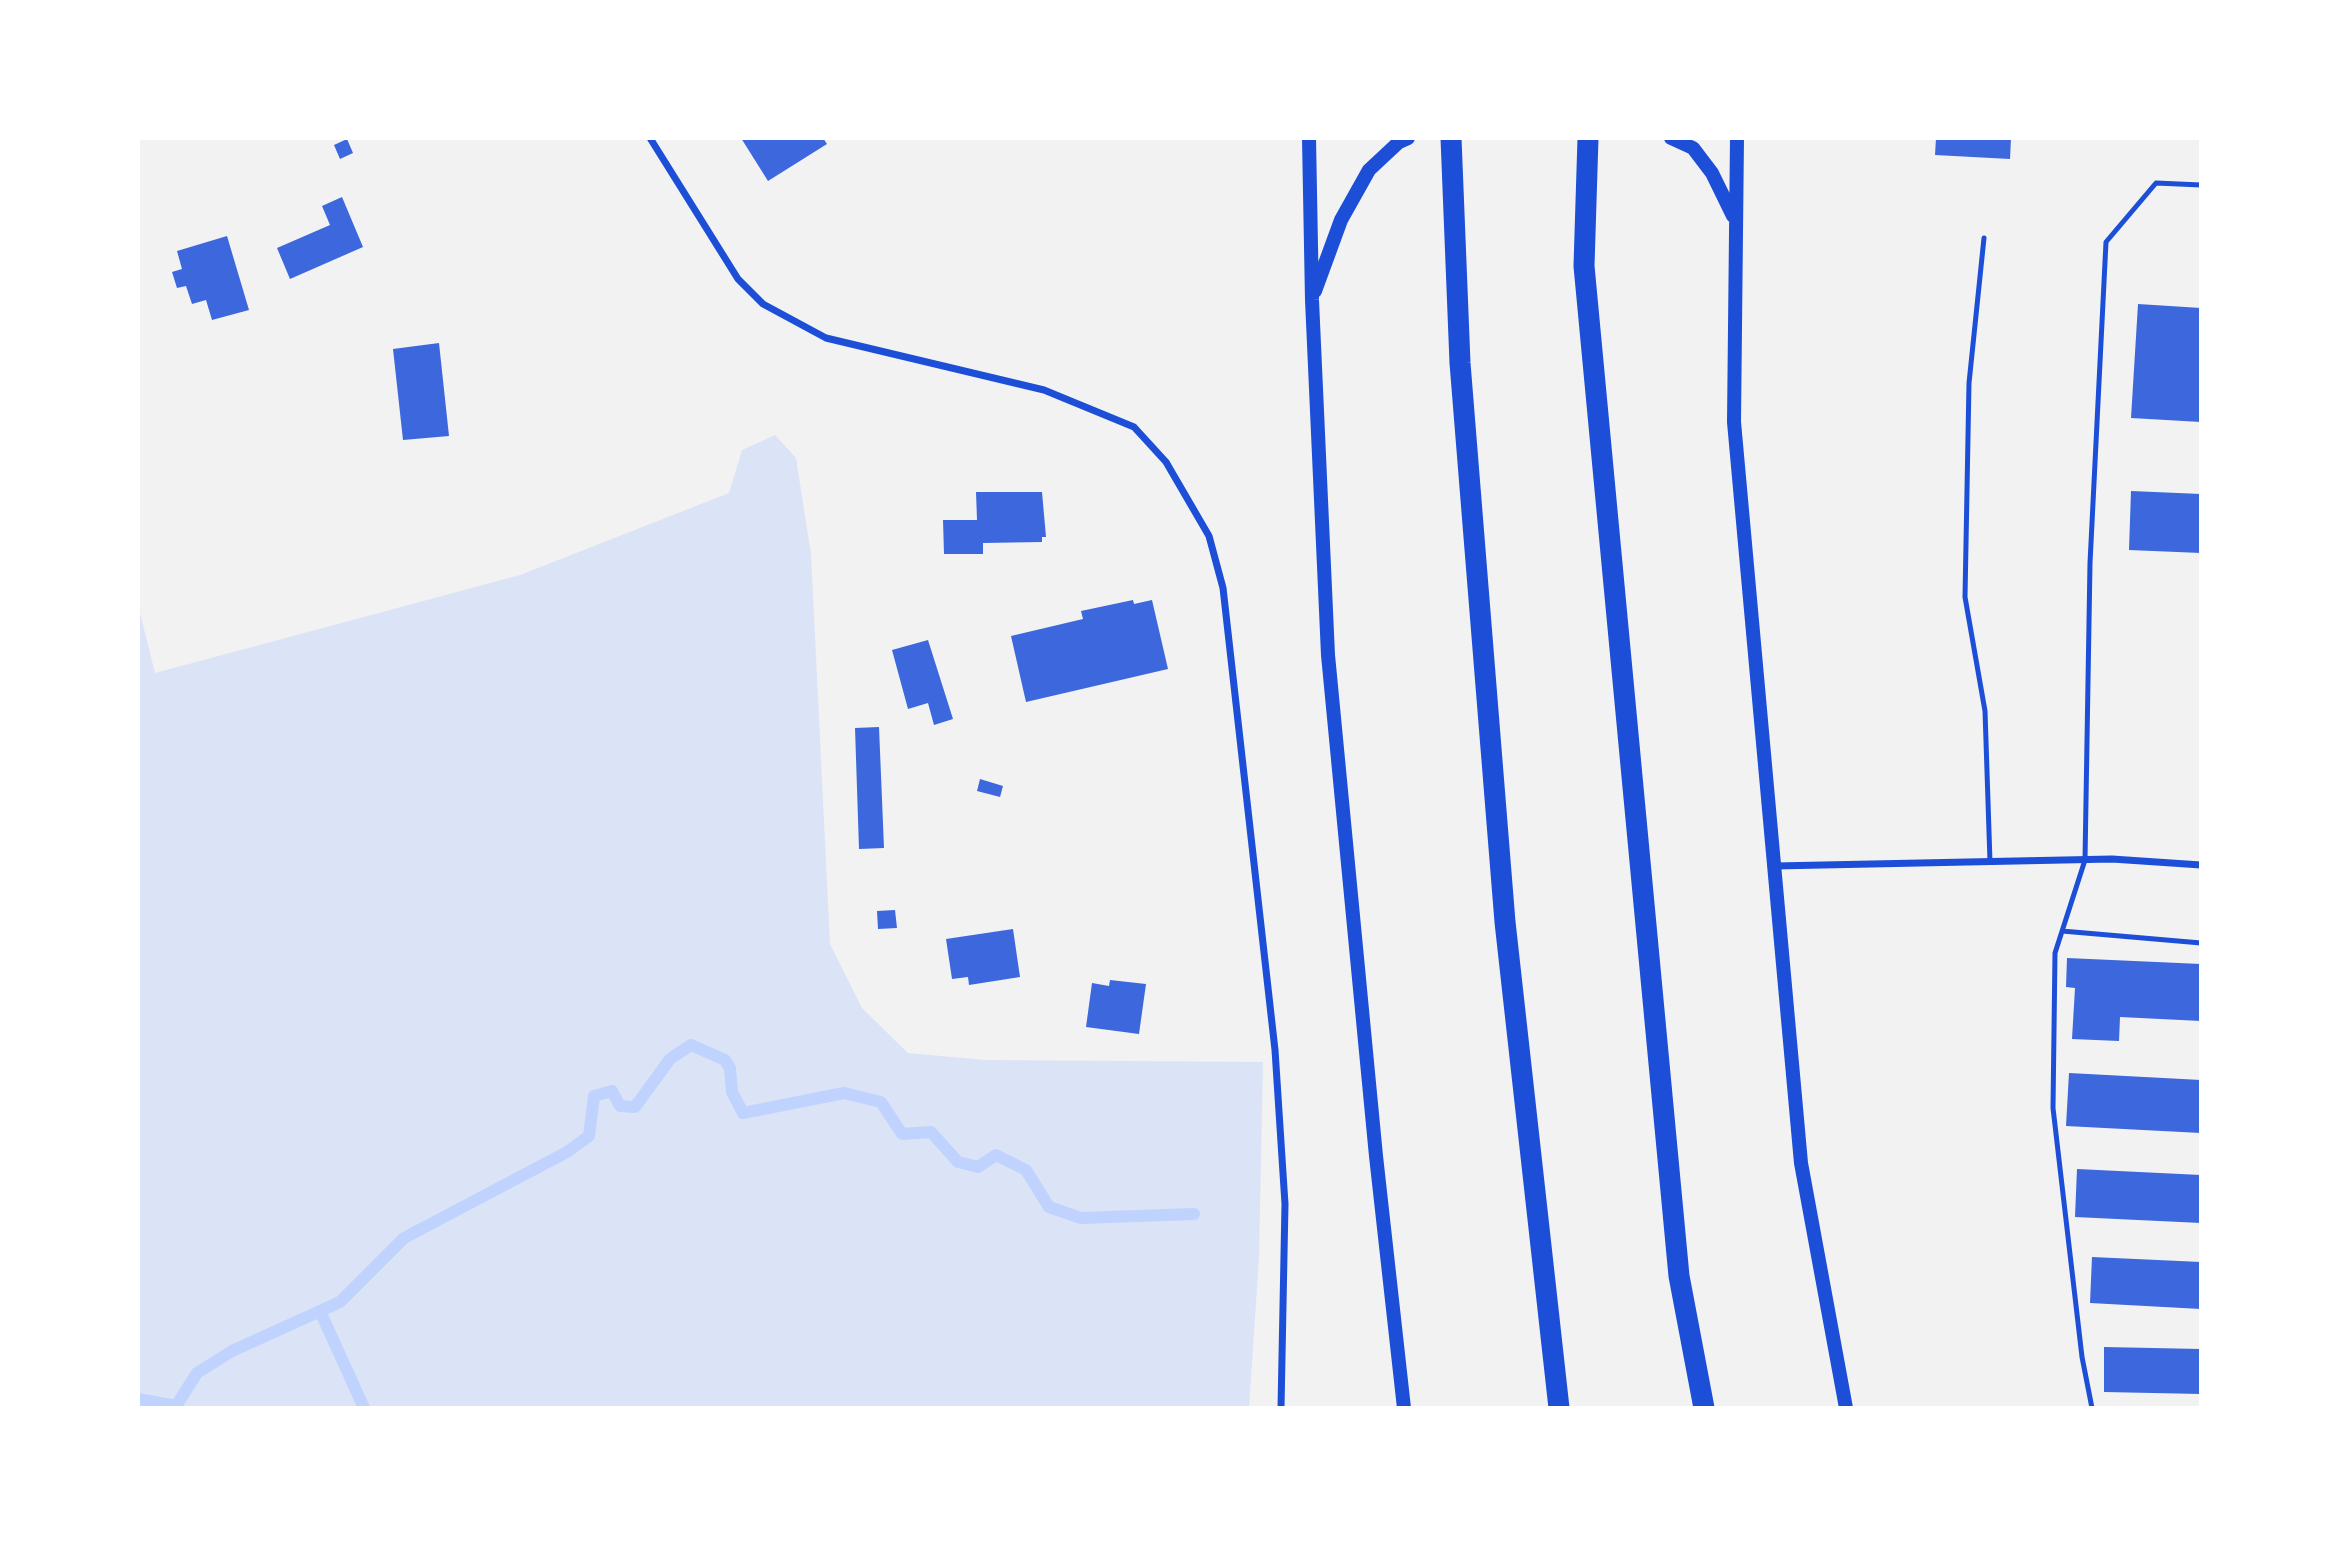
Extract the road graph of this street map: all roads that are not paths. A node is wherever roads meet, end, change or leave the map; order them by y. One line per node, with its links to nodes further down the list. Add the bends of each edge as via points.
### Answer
1 (650, 138): 18 (street, via 738,279 762,304 827,338 1044,390 1133,427 1166,462 1209,536 1223,588 1275,1050 1285,1231)
2 (1309, 138): 11 (main road)
3 (1408, 138): 11 (main road, via 1369,170 1341,220)
4 (1451, 138): 20 (highway, via 1461,376 1503,894)
5 (1588, 138): 21 (highway, via 1585,280 1679,1276)
6 (1671, 138): 9 (main road, via 1693,148 1712,173)
7 (1737, 138): 9 (main road)
8 (2201, 185): 12 (lane, via 2157,183 2106,242 2090,564)
9 (1735, 221): 15 (main road, via 1734,422)
10 (1984, 238): 13 (lane, via 1969,383 1965,597 1985,711)
11 (1312, 300): 19 (main road, via 1328,655)
12 (2085, 860): 13 (street); 14 (street); 16 (lane)
13 (1990, 862): 15 (street)
14 (2201, 864)
15 (1774, 866): 22 (main road, via 1801,1163)
16 (2062, 931): 17 (lane); 23 (lane, via 2055,953 2053,1108)
17 (2201, 943)
18 (1281, 1408)
19 (1404, 1408)
20 (1559, 1408)
21 (1704, 1408)
22 (1846, 1408)
23 (2092, 1408)

